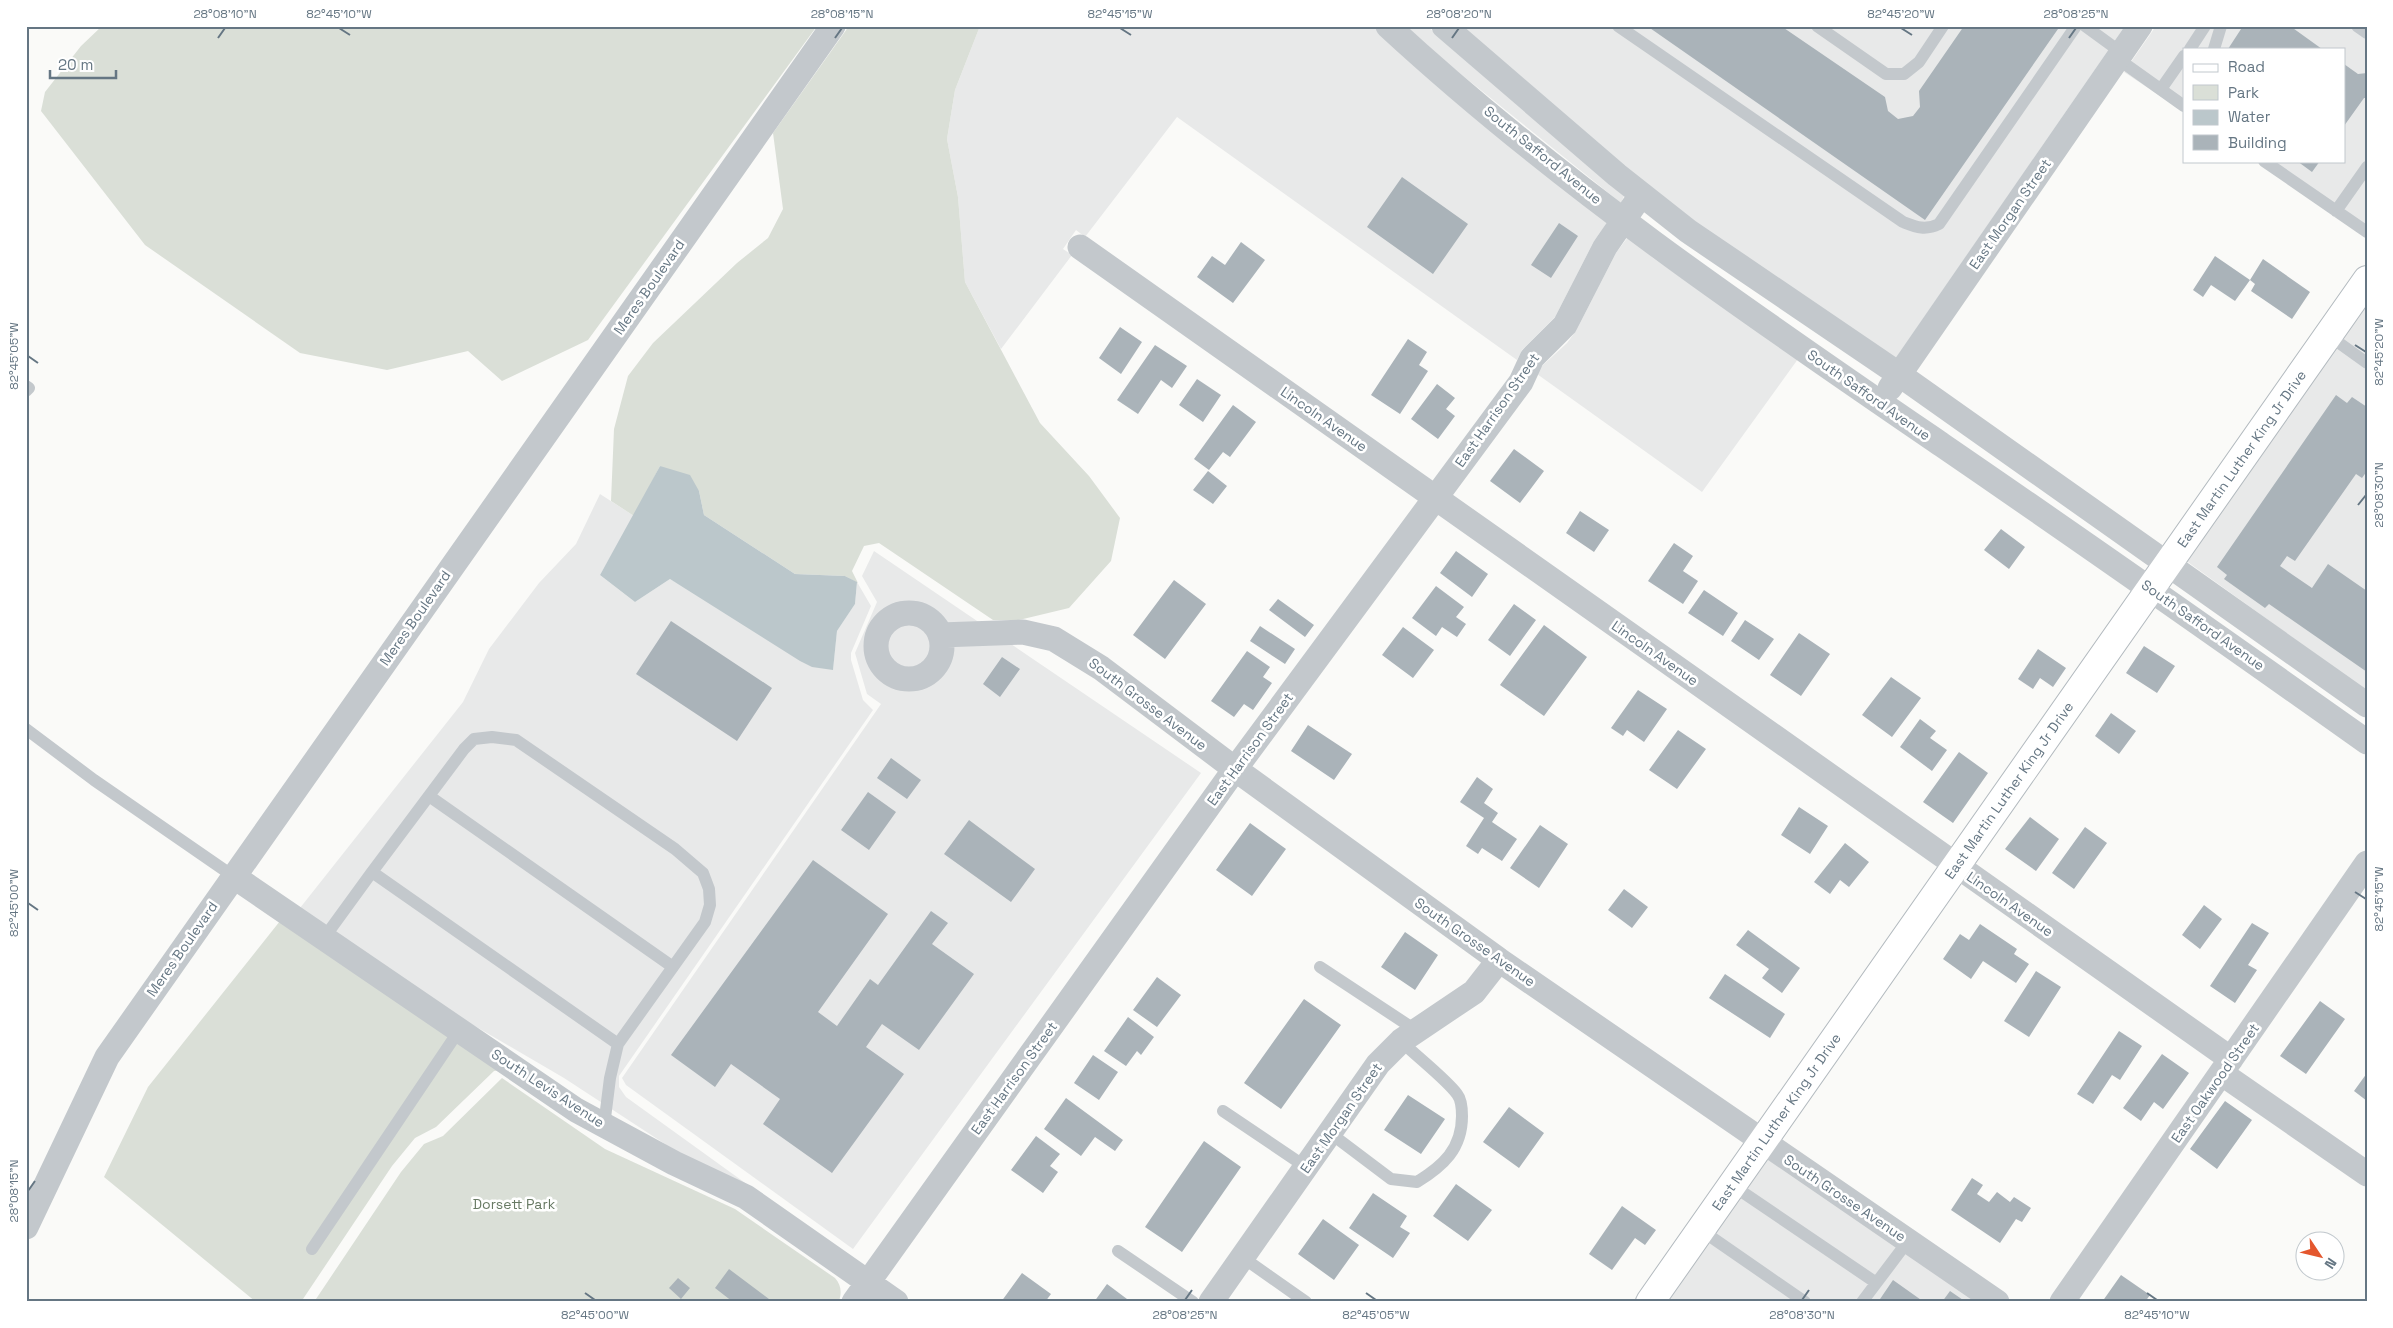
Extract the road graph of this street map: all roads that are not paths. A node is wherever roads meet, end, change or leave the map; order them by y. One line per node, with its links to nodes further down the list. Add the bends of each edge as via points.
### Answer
1 (833, 26): 46 (street, Meres Boulevard)
2 (1388, 26): 24 (street, South Safford Avenue, via 1459,88)
3 (1444, 26): 22 (street)
4 (1618, 26): 7 (lane, via 1903,222 1929,229 1938,224)
5 (1817, 26): 6 (lane, via 1886,74 1904,74 1919,62)
6 (1943, 26)
7 (2076, 26)
8 (2085, 26): 16 (lane)
9 (2140, 26): 16 (street, East Morgan Street)
10 (2205, 26): 14 (lane)
11 (2221, 26): 15 (lane)
12 (2358, 26): 13 (lane)
13 (2367, 32)
14 (2191, 48)
15 (2214, 48)
16 (2120, 56): 18 (lane); 30 (street, East Morgan Street)
17 (2183, 57): 18 (lane)
18 (2161, 90): 19 (lane)
19 (2182, 100)
20 (2265, 162): 23 (lane)
21 (2367, 167): 23 (lane)
22 (1641, 195): 24 (street, East Harrison Street); 30 (street, via 1688,231)
23 (2336, 211): 25 (lane)
24 (1624, 220): 33 (street, South Safford Avenue, via 1660,249); 34 (street, East Harrison Street, via 1565,325 1532,358 1521,382)
25 (2367, 232)
26 (1080, 247): 34 (street, Lincoln Avenue)
27 (2367, 280): 28 (street, East Martin Luther King Jr Drive)
28 (2328, 335): 29 (lane); 35 (street, East Martin Luther King Jr Drive)
29 (2367, 363)
30 (1900, 375): 33 (street, East Morgan Street); 35 (street)
31 (26, 386): 32 (lane, via 29,388)
32 (26, 391)
33 (1880, 403): 36 (street, South Safford Avenue)
34 (1434, 497): 41 (street, East Harrison Street); 44 (street, Lincoln Avenue)
35 (2168, 562): 36 (street, East Martin Luther King Jr Drive); 38 (street)
36 (2150, 587): 40 (street, South Safford Avenue); 44 (street, East Martin Luther King Jr Drive)
37 (940, 635): 41 (street, South Grosse Avenue, via 1023,632 1054,639 1101,668)
38 (2367, 705)
39 (26, 728): 46 (lane, via 94,780)
40 (2367, 742)
41 (1235, 769): 48 (street, South Grosse Avenue); 69 (street, East Harrison Street)
42 (429, 796): 45 (lane); 49 (lane); 49 (lane, via 474,739 516,740 675,849 703,873 710,889 710,905 706,922)
43 (2367, 863): 54 (street, East Oakwood Street)
44 (1955, 866): 54 (street, Lincoln Avenue); 58 (street, East Martin Luther King Jr Drive)
45 (372, 872): 47 (lane); 53 (lane)
46 (233, 876): 47 (street, South Levis Avenue); 62 (street, Meres Boulevard, via 107,1058)
47 (324, 938): 51 (street, South Levis Avenue)
48 (1499, 960): 52 (street, East Morgan Street, via 1474,992); 58 (street, South Grosse Avenue)
49 (673, 967): 53 (lane)
50 (1320, 967): 52 (lane)
51 (460, 1029): 56 (street, South Levis Avenue); 65 (lane)
52 (1409, 1036): 57 (street, East Morgan Street, via 1378,1064); 57 (lane, via 1458,1095 1462,1132 1452,1153 1439,1169 1418,1182 1391,1179)
53 (618, 1044): 56 (lane)
54 (2226, 1066): 60 (street, Lincoln Avenue); 78 (street, East Oakwood Street)
55 (1223, 1110): 59 (lane)
56 (604, 1126): 69 (street, South Levis Avenue, via 746,1197)
57 (1330, 1134): 59 (street, East Morgan Street)
58 (1763, 1142): 61 (street, East Martin Luther King Jr Drive); 64 (street, South Grosse Avenue)
59 (1306, 1167): 67 (street, East Morgan Street)
60 (2367, 1174)
61 (1732, 1185): 63 (street, East Martin Luther King Jr Drive); 68 (lane)
62 (26, 1227)
63 (1701, 1230): 74 (street, East Martin Luther King Jr Drive); 75 (lane)
64 (1908, 1241): 68 (lane); 77 (street, South Grosse Avenue)
65 (312, 1249)
66 (1118, 1251): 71 (lane)
67 (1242, 1258): 72 (street, East Morgan Street); 73 (lane)
68 (1875, 1282): 76 (lane)
69 (861, 1292): 70 (street, South Levis Avenue)
70 (896, 1302)
71 (1193, 1302)
72 (1211, 1302)
73 (1306, 1302)
74 (1650, 1302)
75 (1805, 1302)
76 (1862, 1302)
77 (1997, 1302)
78 (2062, 1302)

